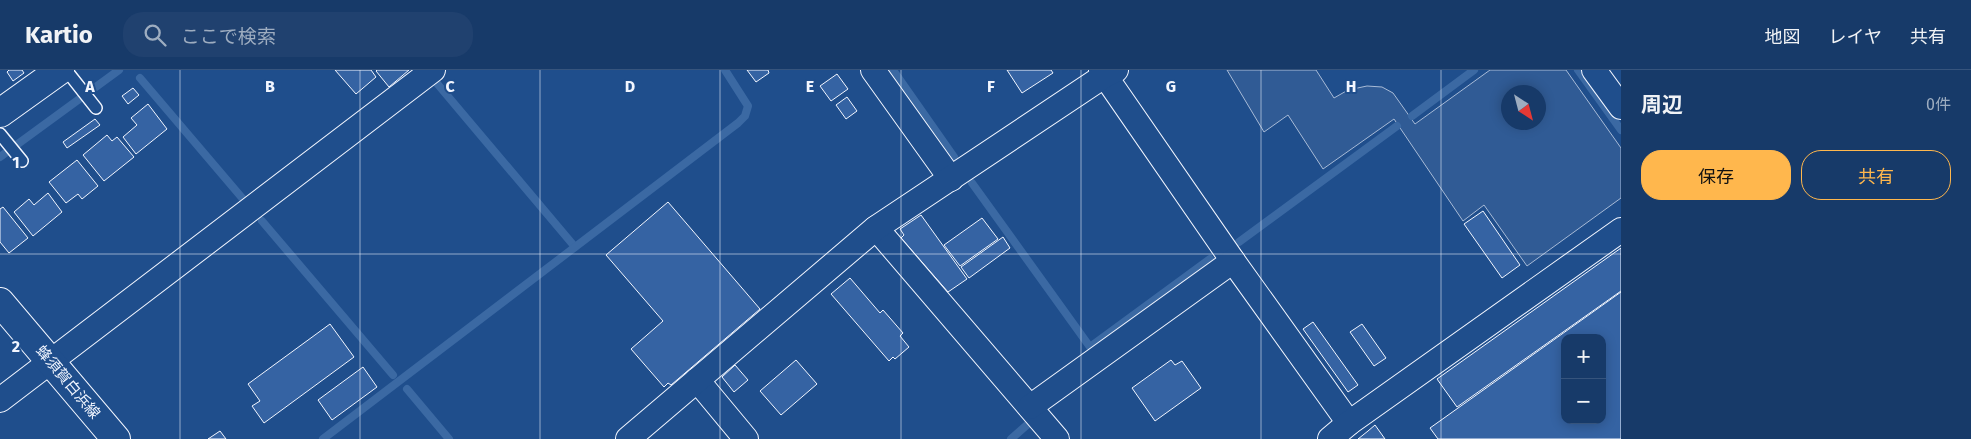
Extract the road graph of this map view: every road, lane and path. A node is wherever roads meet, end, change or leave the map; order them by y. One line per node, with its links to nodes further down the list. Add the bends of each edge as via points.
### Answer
1 (66, 70): 6 (lane)
2 (433, 70): 16 (street)
3 (873, 70): 11 (street)
4 (1594, 70): 7 (street)
5 (1107, 72): 11 (street); 14 (street)
6 (68, 76): 8 (lane); 9 (main road)
7 (1621, 107)
8 (96, 108)
9 (1, 128): 10 (lane)
10 (22, 161)
11 (951, 179): 12 (street)
12 (876, 228): 17 (street); 19 (street)
13 (1621, 230): 20 (street)
14 (1233, 261): 19 (street); 20 (street)
15 (0, 302): 16 (main road, 蜂須賀白浜線)
16 (50, 361): 18 (street); 21 (main road, 蜂須賀白浜線)
17 (697, 380): 22 (street); 23 (street)
18 (0, 400)
19 (1030, 407): 24 (street)
20 (1349, 423): 25 (street)
21 (116, 439)
22 (628, 439)
23 (746, 439)
24 (1057, 439)
25 (1330, 439)

